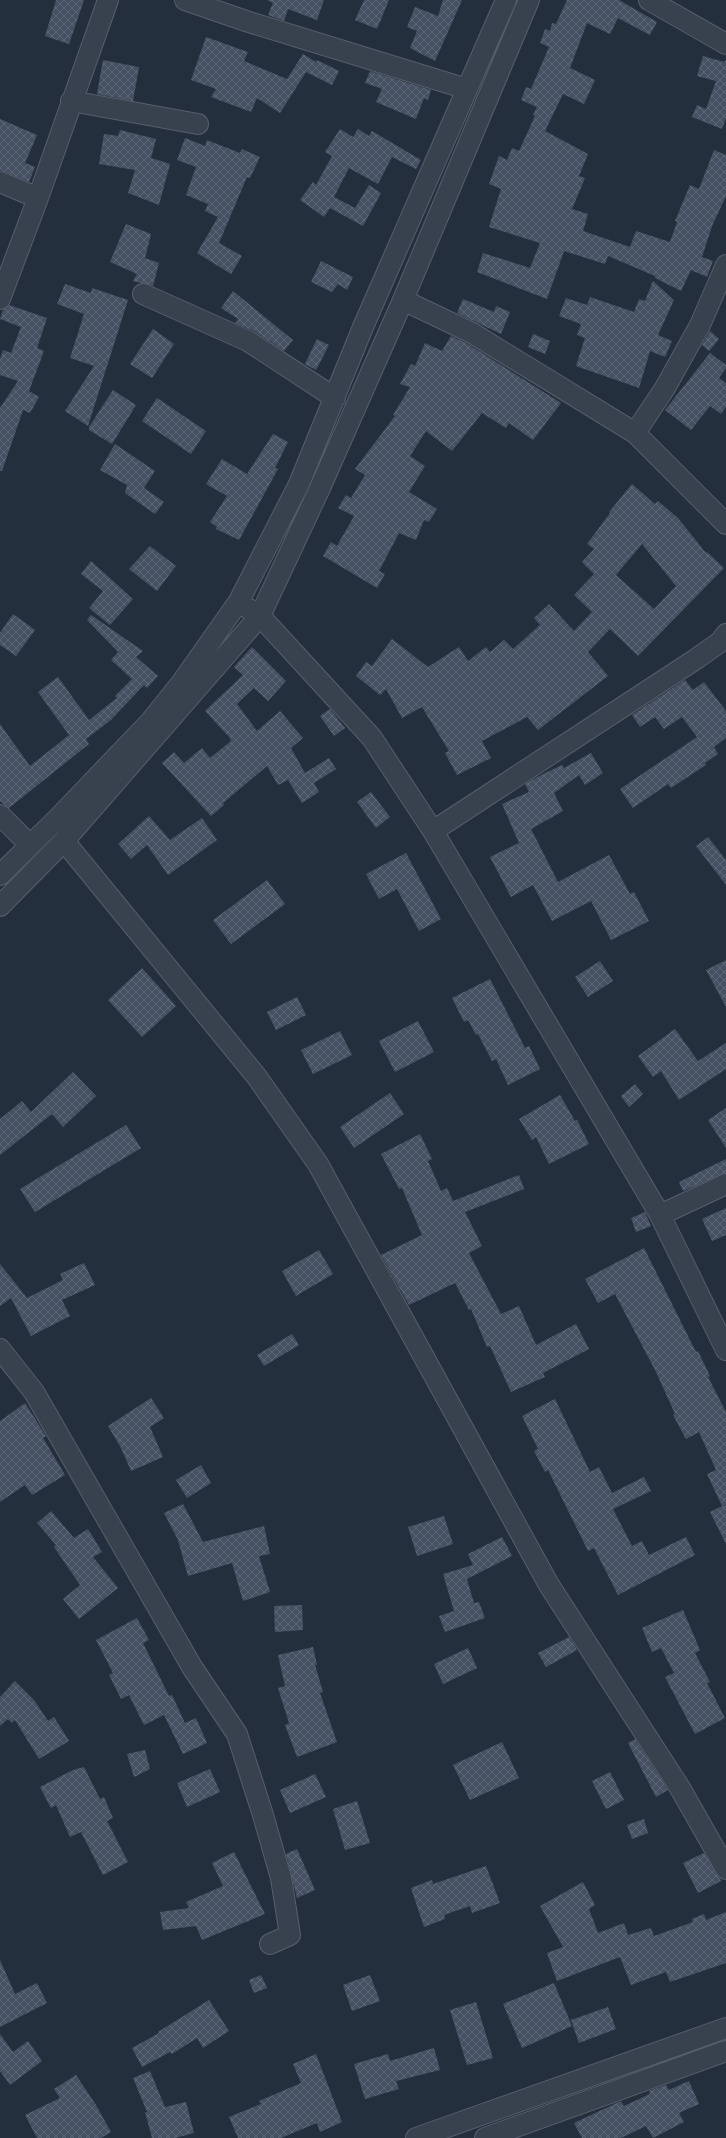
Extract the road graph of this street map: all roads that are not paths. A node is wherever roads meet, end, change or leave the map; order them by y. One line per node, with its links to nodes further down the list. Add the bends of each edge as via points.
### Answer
1 (108, 0): 8 (street)
2 (185, 0): 7 (street)
3 (506, 0): 7 (street)
4 (529, 0): 15 (street)
5 (649, 0): 6 (street)
6 (726, 44)
7 (467, 89): 16 (street, via 363,327)
8 (71, 101): 9 (street); 11 (street)
9 (198, 124)
10 (0, 182): 11 (street)
11 (38, 198): 14 (street)
12 (726, 265): 17 (street, via 696,331 665,388)
13 (144, 294): 16 (street, via 248,342)
14 (0, 299)
15 (403, 300): 17 (street, via 472,334); 20 (street)
16 (335, 398): 19 (street, via 299,484)
17 (635, 433): 18 (street)
18 (726, 524)
19 (239, 601): 20 (street); 25 (street, via 182,682 150,722)
20 (260, 616): 23 (street, via 372,738); 24 (street)
21 (726, 634): 23 (street, via 720,642 696,659)
22 (0, 815): 25 (street)
23 (433, 831): 29 (street)
24 (64, 840): 27 (street); 32 (street, via 257,1077 318,1164 549,1585 680,1788)
25 (30, 845): 26 (street)
26 (0, 875)
27 (0, 906)
28 (726, 1184): 29 (street)
29 (660, 1215): 31 (street)
30 (0, 1349): 33 (street, via 34,1392 192,1667 236,1734 281,1878 290,1935)
31 (726, 1350)
32 (726, 1869)
33 (270, 1944)
34 (726, 2028): 36 (street)
35 (726, 2051): 37 (street)
36 (416, 2138)
37 (485, 2138)

